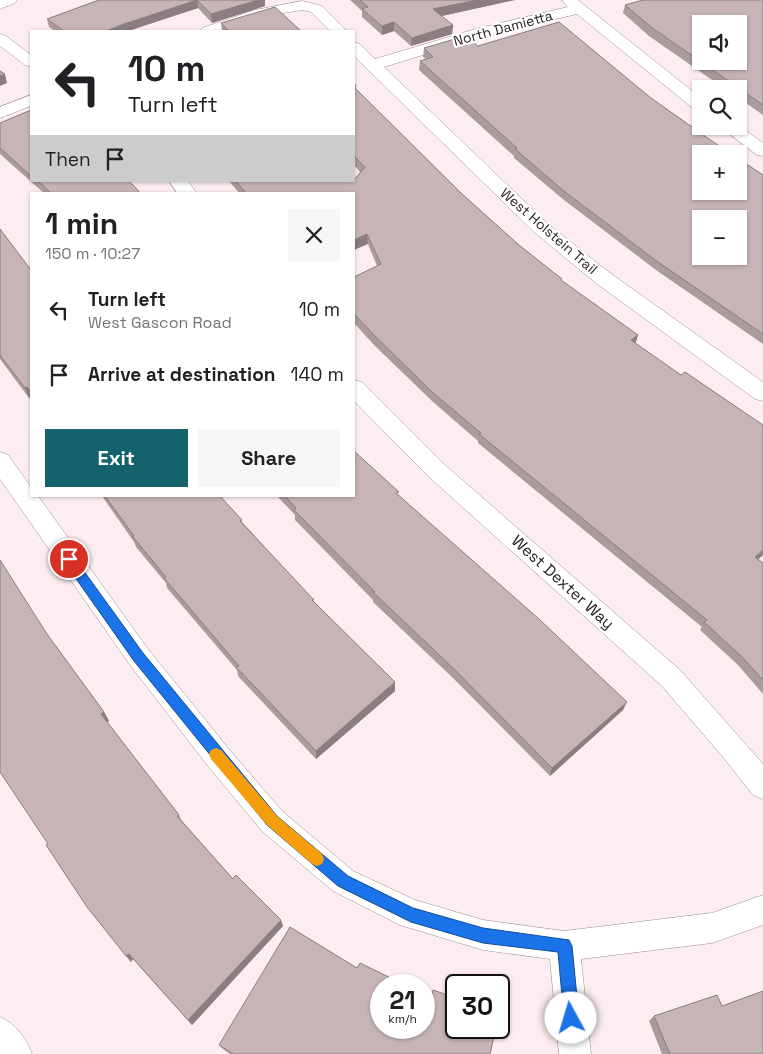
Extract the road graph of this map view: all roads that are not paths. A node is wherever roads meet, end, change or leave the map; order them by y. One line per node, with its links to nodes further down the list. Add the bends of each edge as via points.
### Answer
1 (10, 0): 2 (street)
2 (0, 4)
3 (573, 4): 9 (street, North Damietta); 10 (street)
4 (210, 30): 5 (street, via 269,8 299,4 313,7)
5 (337, 30)
6 (0, 40): 8 (street)
7 (355, 48): 9 (street, West Holstein Trail)
8 (30, 61)
9 (372, 65): 18 (street, West Holstein Trail, via 541,228 603,278)
10 (692, 99)
11 (30, 100): 12 (street)
12 (0, 114)
13 (741, 135): 14 (street)
14 (763, 151)
15 (179, 182): 16 (street)
16 (186, 192)
17 (355, 389): 20 (street, West Dexter Way, via 437,471 671,678)
18 (763, 393)
19 (0, 461): 22 (street, via 139,657 272,821 343,881 411,914 483,935)
20 (763, 786)
21 (763, 910): 22 (street, via 712,928)
22 (564, 946): 25 (street)
23 (0, 1033): 24 (street)
24 (16, 1054)
25 (575, 1054)

